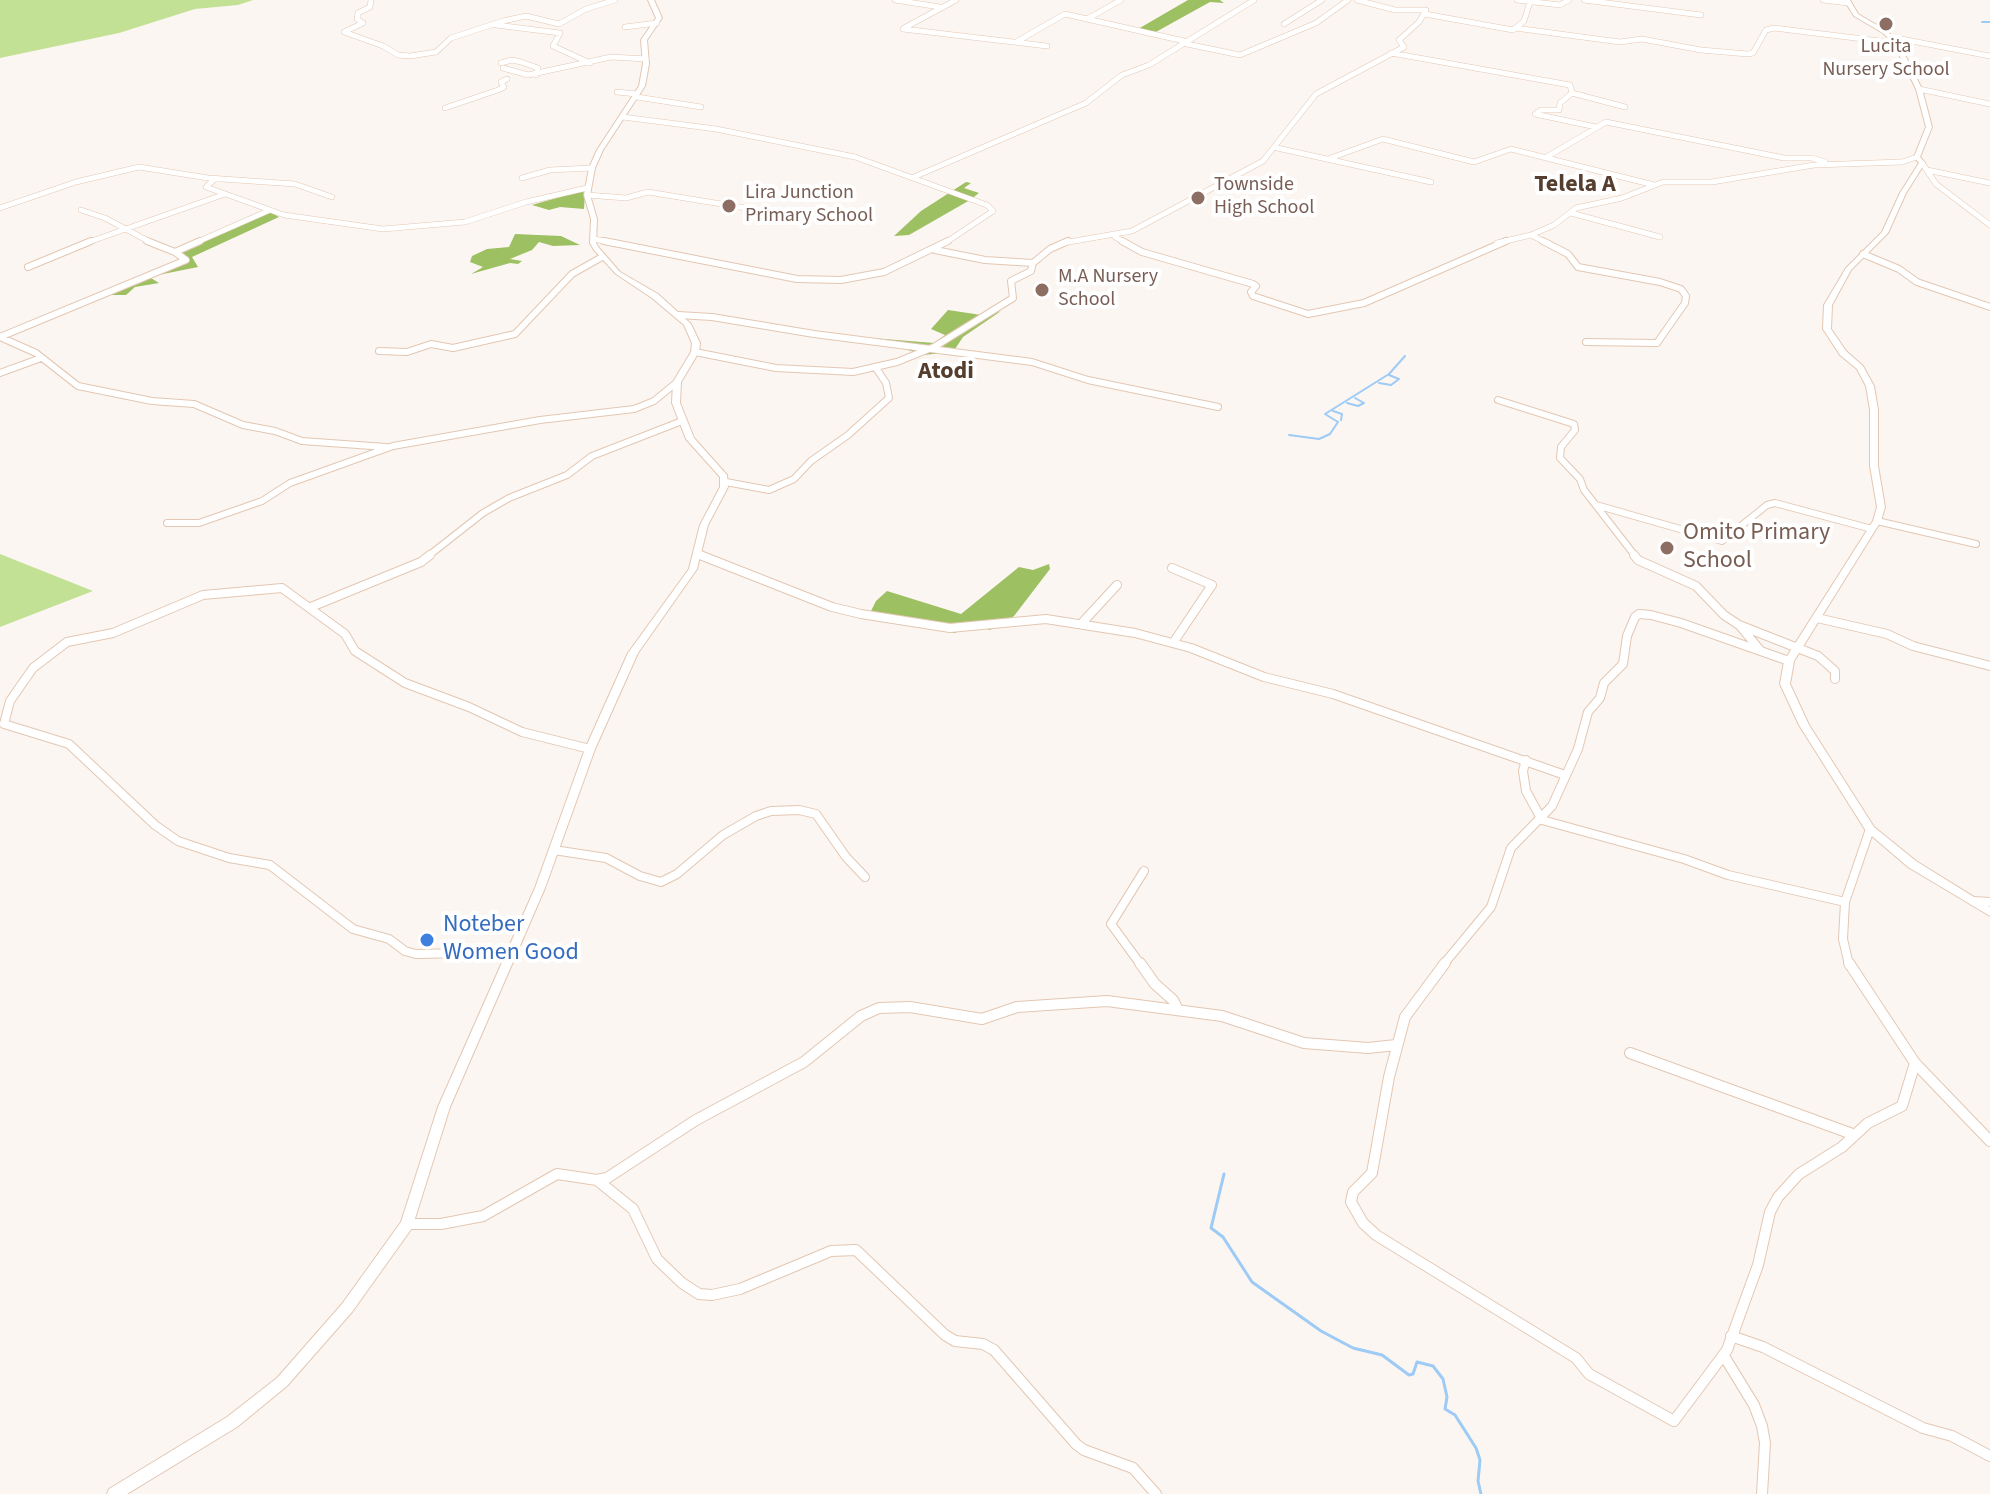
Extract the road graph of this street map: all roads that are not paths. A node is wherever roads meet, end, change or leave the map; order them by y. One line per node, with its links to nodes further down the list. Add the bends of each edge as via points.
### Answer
1 (371, 0): 22 (street, via 356,18 363,23 344,32 398,55 436,52 451,38)
2 (615, 0): 22 (street, via 559,24 526,16)
3 (651, 0): 21 (street)
4 (895, 0): 17 (street)
5 (956, 0): 17 (street)
6 (1121, 0): 20 (street)
7 (1254, 0): 28 (street)
8 (1322, 0): 24 (street, via 1283,24)
9 (1348, 0): 24 (street)
10 (1357, 0): 18 (street, via 1395,10)
11 (1517, 0): 15 (street)
12 (1569, 0): 15 (street, via 1560,5)
13 (1584, 0): 19 (street)
14 (1823, 0): 16 (street)
15 (1530, 2): 25 (street, via 1524,21)
16 (1848, 2): 26 (street, via 1856,15)
17 (940, 7): 27 (street, via 903,29)
18 (1425, 9): 25 (street); 30 (street, via 1399,40 1404,47)
19 (1701, 15)
20 (1087, 19): 27 (street, via 1064,14); 28 (street)
21 (657, 23): 23 (street); 32 (street, via 644,40)
22 (496, 25): 33 (street, via 560,33 553,46)
23 (625, 27)
24 (1306, 28): 28 (street, via 1240,55)
25 (1515, 28): 26 (street, via 1748,54 1766,30 1774,28)
26 (1894, 40): 31 (street); 37 (street)
27 (1016, 42): 29 (street)
28 (1183, 42): 53 (street, via 1149,65 1122,75 1086,103)
29 (1047, 46)
30 (1391, 53): 39 (street, via 1570,85); 47 (street, via 1316,94)
31 (1990, 56)
32 (646, 59): 33 (street, via 611,57); 40 (street)
33 (590, 63): 34 (street)
34 (534, 76): 34 (street, via 502,66 521,62 538,68); 36 (street)
35 (496, 79): 36 (street)
36 (507, 79): 44 (street, via 498,90)
37 (1919, 89): 41 (street); 51 (street, via 1929,127)
38 (617, 92): 40 (street)
39 (1572, 93): 43 (street); 46 (street, via 1559,110 1535,113)
40 (637, 96): 42 (street); 45 (street)
41 (1990, 104)
42 (701, 107)
43 (1625, 107)
44 (445, 108)
45 (623, 117): 52 (street); 53 (street, via 828,151)
46 (1596, 127): 48 (street); 50 (street, via 1610,123)
47 (1277, 148): 49 (street); 70 (street, via 1256,165)
48 (1545, 158): 49 (street, via 1504,149 1474,162 1377,139); 58 (street)
49 (1328, 159): 56 (street)
50 (1830, 163): 51 (street); 58 (street, via 1712,182)
51 (1922, 163): 57 (street, via 1955,178); 67 (street, via 1944,191); 75 (street, via 1885,233)
52 (592, 168): 55 (street); 59 (street)
53 (914, 177): 73 (street, via 993,211)
54 (216, 178): 60 (street, via 206,187); 61 (street, via 295,184); 62 (street, via 135,167)
55 (522, 178)
56 (1431, 182)
57 (1990, 183)
58 (1654, 185): 66 (street)
59 (587, 192): 64 (street, via 526,202 441,226 358,227); 65 (street, via 626,198 648,192); 72 (street)
60 (226, 194): 64 (street); 68 (street)
61 (332, 197)
62 (0, 208)
63 (81, 210): 68 (street)
64 (270, 210): 74 (street)
65 (770, 212)
66 (1571, 213): 69 (street); 71 (street)
67 (1990, 225)
68 (123, 228): 74 (street); 78 (street)
69 (1531, 235): 70 (street, via 1498,241 1364,303 1308,314 1253,296 1253,284 1142,252); 82 (street, via 1568,254 1578,267 1660,282 1686,296 1657,343)
70 (1115, 237): 77 (street, via 1064,242)
71 (1660, 237)
72 (594, 239): 73 (street, via 821,281 884,272); 76 (street)
73 (934, 250): 77 (street)
74 (175, 252): 81 (street, via 186,260)
75 (1863, 254): 79 (street, via 1917,282); 97 (street, via 1843,276 1826,321 1836,345 1870,386 1881,507)
76 (602, 257): 80 (street); 84 (street, via 572,274 515,334 453,348 430,344 407,352)
77 (1033, 263): 83 (street, via 1030,272 1011,281 1013,298)
78 (28, 267)
79 (1990, 307)
80 (678, 315): 83 (street); 85 (street, via 691,333)
81 (0, 337): 86 (street)
82 (1586, 342)
83 (934, 347): 87 (street); 91 (street, via 1032,362 1088,380)
84 (379, 351)
85 (695, 352): 87 (street, via 776,368); 89 (street)
86 (41, 358): 88 (street); 93 (street, via 78,386 194,404 302,441)
87 (876, 368): 94 (street, via 889,398 794,479 765,490)
88 (0, 373)
89 (677, 382): 92 (street); 93 (street, via 634,409)
90 (1498, 400): 95 (street, via 1574,424 1560,458)
91 (1218, 407)
92 (682, 421): 94 (street, via 690,439); 102 (street, via 592,456 567,475 509,498 421,562)
93 (387, 447): 96 (street, via 199,523)
94 (726, 482): 99 (street, via 704,525)
95 (1595, 504): 97 (street, via 1722,541 1775,503); 105 (street, via 1638,560 1696,586)
96 (167, 523)
97 (1874, 525): 98 (street); 103 (street)
98 (1976, 544)
99 (699, 555): 104 (street, via 861,614 950,628 1046,619); 112 (street, via 633,653)
100 (1172, 568): 106 (street, via 1212,585)
101 (1117, 585): 104 (street)
102 (311, 607): 112 (street, via 345,634 355,651 405,683 522,732); 124 (street, via 282,588 203,595 113,633 67,642 22,679 4,724 69,744 178,841 270,865 353,929 421,955)
103 (1817, 618): 107 (street); 110 (street)
104 (1081, 624): 106 (street)
105 (1739, 625): 107 (street); 108 (street)
106 (1173, 643): 113 (street)
107 (1798, 646): 109 (street); 111 (street, via 1826,662)
108 (1760, 650): 109 (street); 114 (street, via 1639,614 1630,625 1623,664 1604,683 1588,712)
109 (1789, 661): 116 (street, via 1785,684 1790,696)
110 (1990, 666)
111 (1835, 679)
112 (590, 749): 117 (street)
113 (1526, 760): 114 (street); 115 (street, via 1526,791)
114 (1565, 775): 115 (street)
115 (1542, 820): 121 (street, via 1716,872); 126 (street, via 1508,852 1491,907 1414,1001)
116 (1870, 829): 120 (street, via 1912,864); 121 (street)
117 (554, 850): 119 (street, via 606,858 661,882 756,816 799,810 816,814); 124 (street)
118 (1144, 871): 125 (street, via 1111,924)
119 (865, 877)
120 (1973, 901): 122 (street); 123 (street)
121 (1845, 902): 128 (street, via 1843,939 1850,968)
122 (1990, 902)
123 (1990, 912)
124 (512, 952): 132 (street, via 444,1107)
125 (1178, 1010): 126 (street, via 1233,1019 1304,1043); 131 (street, via 1074,1001 1012,1008 982,1019 908,1007 875,1009 804,1062)
126 (1396, 1045): 134 (street, via 1372,1173 1351,1198 1368,1229 1670,1421 1683,1414)
127 (1630, 1053): 129 (street)
128 (1915, 1063): 129 (street, via 1902,1106); 130 (street)
129 (1855, 1135): 133 (street, via 1799,1174 1778,1197)
130 (1990, 1141)
131 (597, 1180): 132 (street, via 557,1174 483,1216); 137 (street, via 633,1209 657,1259 699,1294 740,1289 831,1251 856,1250 945,1335 994,1350 1076,1444 1133,1468)
132 (407, 1224): 136 (street, via 347,1308 282,1382 232,1422)
133 (1731, 1336): 134 (street); 135 (street)
134 (1724, 1356): 138 (street, via 1762,1426)
135 (1990, 1456)
136 (114, 1494)
137 (1156, 1494)
138 (1762, 1494)

